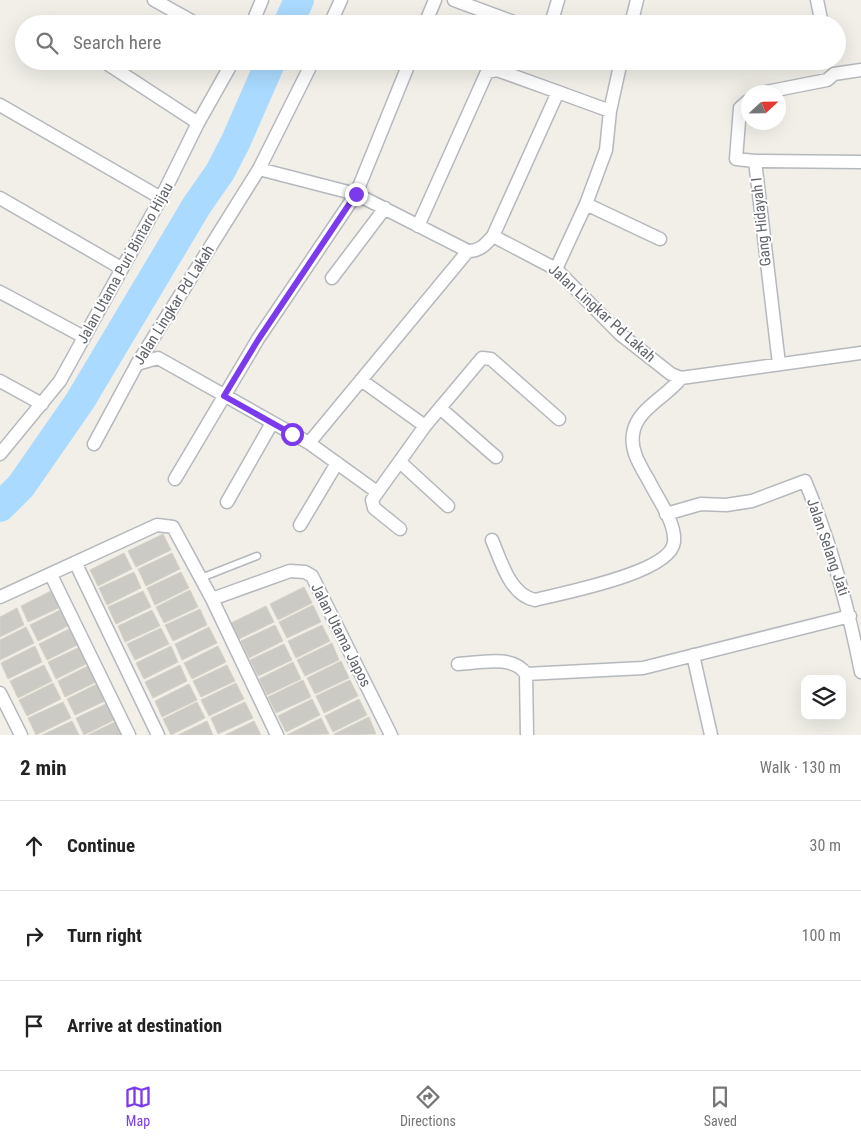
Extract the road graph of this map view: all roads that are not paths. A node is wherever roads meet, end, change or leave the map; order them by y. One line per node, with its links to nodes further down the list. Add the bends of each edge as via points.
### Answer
1 (262, 0): 11 (street)
2 (341, 0): 12 (street)
3 (435, 0): 13 (street)
4 (454, 0): 9 (street)
5 (558, 0): 15 (street)
6 (637, 0): 16 (street)
7 (817, 0): 17 (street)
8 (162, 2): 10 (street)
9 (485, 5): 14 (street)
10 (183, 15)
11 (256, 15)
12 (334, 15)
13 (429, 15)
14 (503, 15)
15 (554, 15)
16 (633, 15)
17 (820, 15)
18 (117, 70): 29 (street)
19 (228, 70): 29 (street, Jalan Utama Puri Bintaro Hijau)
20 (309, 70): 32 (street, Jalan Lingkar Pd Lakah)
21 (406, 70): 33 (street)
22 (619, 70): 28 (street, Jalan Lingkar Pd Lakah)
23 (861, 70): 24 (street)
24 (786, 88)
25 (558, 92): 28 (street); 38 (street, via 497,70 486,72); 39 (street)
26 (0, 105): 35 (street)
27 (741, 107): 30 (street, Gang Hidayah I, via 736,159)
28 (610, 112): 36 (street, Jalan Lingkar Pd Lakah, via 606,150)
29 (198, 123): 35 (street, Jalan Utama Puri Bintaro Hijau)
30 (755, 161): 31 (street); 50 (street, Gang Hidayah I)
31 (861, 162)
32 (259, 170): 33 (street); 49 (street, Jalan Lingkar Pd Lakah)
33 (356, 194): 37 (street); 54 (street)
34 (0, 198): 42 (street)
35 (161, 198): 42 (street, Jalan Utama Puri Bintaro Hijau)
36 (586, 204): 40 (street); 43 (street, Jalan Lingkar Pd Lakah)
37 (385, 208): 38 (street); 44 (street)
38 (418, 226): 41 (street)
39 (493, 236): 41 (street, via 484,247); 43 (street, Jalan Lingkar Pd Lakah)
40 (660, 239)
41 (468, 251): 52 (street)
42 (121, 268): 46 (street, Jalan Utama Puri Bintaro Hijau)
43 (556, 269): 51 (street, Jalan Lingkar Pd Lakah, via 620,334)
44 (332, 278)
45 (0, 292): 46 (street)
46 (84, 337): 55 (street, Jalan Utama Puri Bintaro Hijau, via 60,381)
47 (861, 353): 48 (street); 50 (street)
48 (861, 356)
49 (137, 364): 54 (street, via 158,358); 61 (street, Jalan Lingkar Pd Lakah)
50 (778, 364): 51 (street)
51 (676, 376): 70 (street, via 637,420 632,434 635,455)
52 (361, 380): 59 (street); 60 (street)
53 (0, 381): 55 (street)
54 (224, 396): 58 (street); 66 (street)
55 (42, 404): 62 (street, Jalan Utama Puri Bintaro Hijau)
56 (440, 408): 57 (street, via 478,361 486,358); 59 (street); 63 (street)
57 (559, 419)
58 (272, 422): 60 (street); 68 (street)
59 (424, 426): 64 (street)
60 (309, 443): 65 (street)
61 (94, 444)
62 (0, 454)
63 (496, 457)
64 (400, 462): 67 (street); 69 (street)
65 (337, 464): 67 (street); 71 (street)
66 (175, 479)
67 (377, 492): 72 (street, via 372,500 374,508)
68 (227, 502)
69 (448, 506)
70 (666, 514): 73 (street, via 674,545 670,554 658,562 634,574 535,600 522,594 511,581); 80 (street, Jalan Selang Jati, via 701,504 752,501 805,481 822,523)
71 (300, 525)
72 (400, 529)
73 (492, 540)
74 (257, 556): 77 (lane)
75 (76, 564): 76 (street); 77 (street, via 157,525 166,524 178,533); 88 (street)
76 (51, 575): 78 (street); 87 (street)
77 (201, 578): 79 (street)
78 (0, 597)
79 (212, 599): 89 (street); 90 (street, Jalan Utama Japos, via 290,571 312,576)
80 (850, 616): 81 (street); 83 (street, Jalan Selang Jati)
81 (693, 656): 84 (street, via 643,668); 92 (street)
82 (458, 664): 84 (street, via 510,662 521,667)
83 (861, 672)
84 (526, 674): 91 (street)
85 (0, 693): 86 (street)
86 (21, 735)
87 (129, 735)
88 (158, 735)
89 (277, 735)
90 (392, 735)
91 (527, 735)
92 (711, 735)

